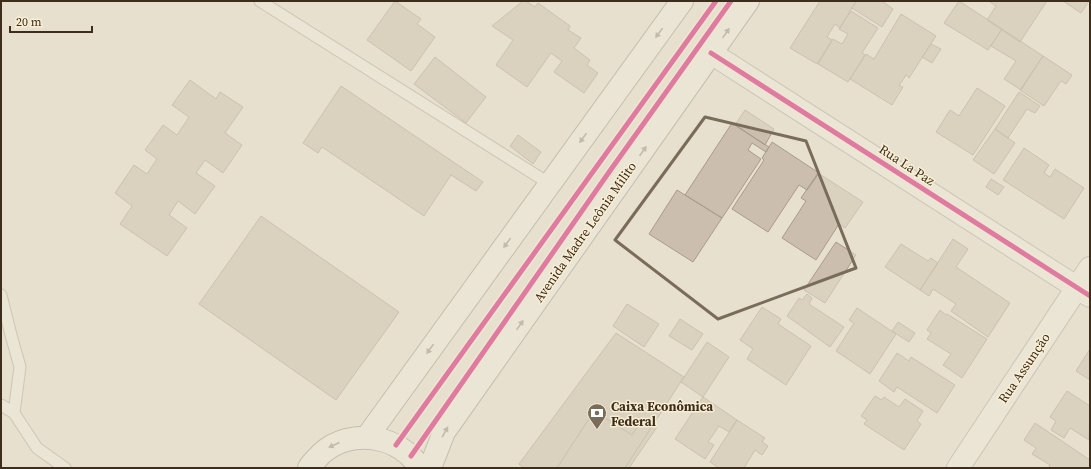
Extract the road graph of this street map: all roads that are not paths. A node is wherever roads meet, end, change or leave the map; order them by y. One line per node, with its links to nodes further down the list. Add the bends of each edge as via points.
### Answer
1 (260, 1): 5 (lane)
2 (682, 1): 5 (main road, one-way to 5)
3 (748, 1): 4 (main road, Avenida Madre Leônia Milito, one-way to 3)
4 (711, 53): 7 (main road, Rua La Paz); 15 (main road, Avenida Madre Leônia Milito, one-way to 4, via 444,432)
5 (550, 184): 11 (main road, one-way to 11)
6 (1090, 268): 7 (main road, Rua Assunção)
7 (1084, 292): 16 (main road, Rua Assunção)
8 (1, 295): 10 (lane, via 20,367)
9 (1, 405): 10 (lane)
10 (14, 413): 12 (lane, via 37,448)
11 (367, 437): 13 (main road, one-way to 13, via 346,440 327,449); 14 (main road, via 386,440 403,449)
12 (65, 468)
13 (309, 468)
14 (420, 468)
15 (430, 468)
16 (958, 468)

